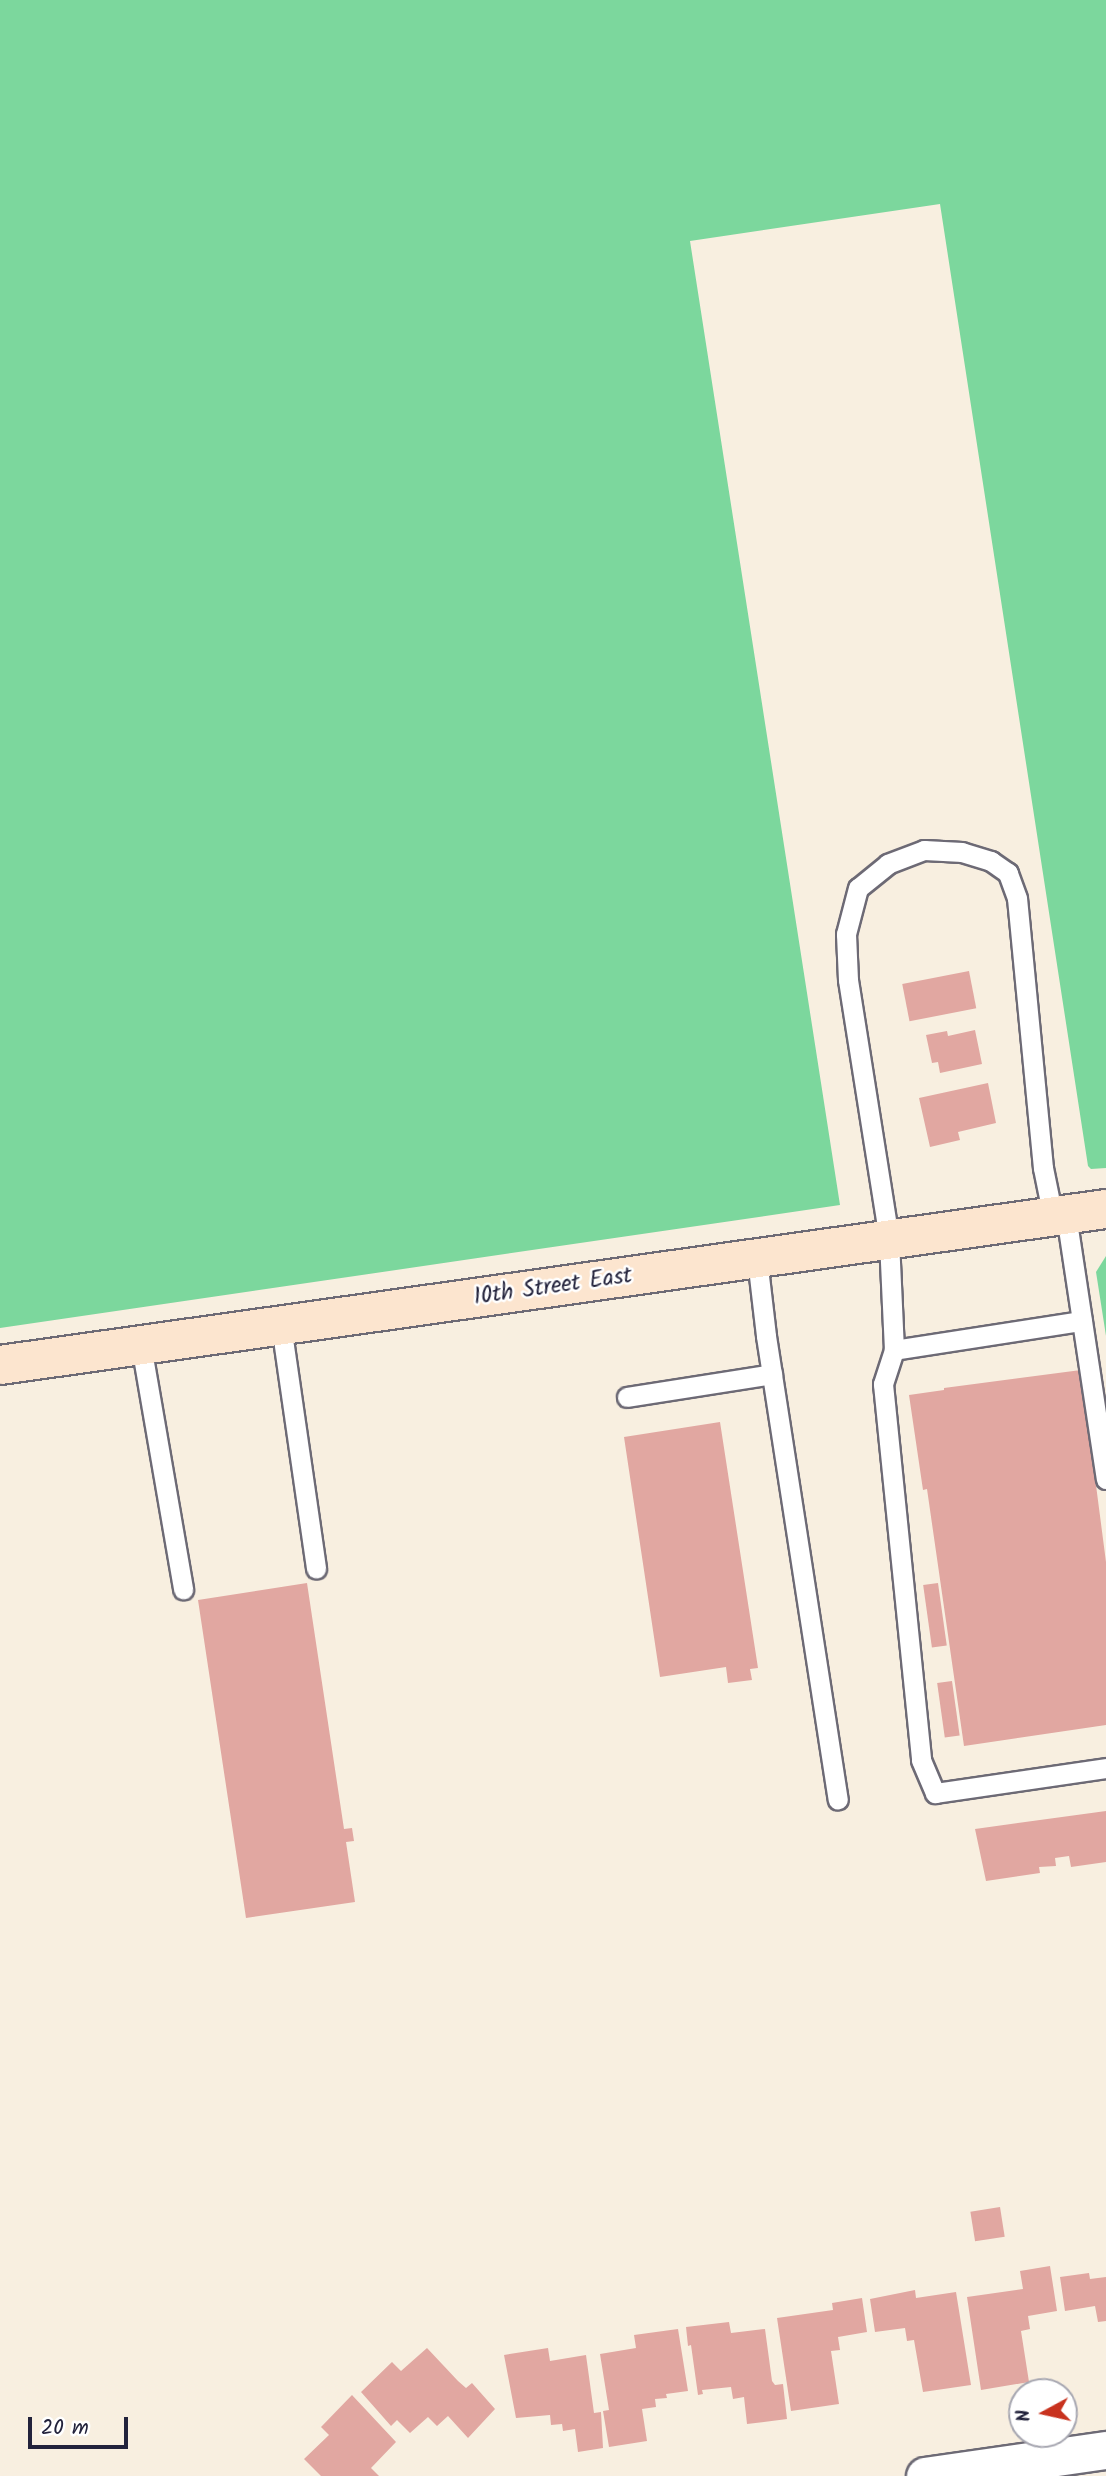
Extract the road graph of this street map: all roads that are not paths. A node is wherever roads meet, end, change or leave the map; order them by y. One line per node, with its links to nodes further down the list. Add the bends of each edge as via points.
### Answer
1 (1106, 1209): 2 (main road, 10th Street East)
2 (1059, 1216): 3 (main road, 10th Street East); 3 (lane, via 1044,1168 1017,898 1008,873 991,861 961,852 924,850 888,864 858,888 846,934 848,980); 5 (lane)
3 (889, 1240): 4 (main road, 10th Street East); 8 (lane)
4 (757, 1259): 6 (main road, 10th Street East); 10 (lane)
5 (1082, 1321): 8 (lane); 12 (lane)
6 (281, 1325): 7 (main road, 10th Street East); 13 (lane)
7 (141, 1345): 9 (main road, 10th Street East); 14 (lane)
8 (894, 1350): 15 (lane, via 883,1384 884,1397 921,1760 934,1793)
9 (0, 1365)
10 (772, 1374): 11 (lane); 16 (lane)
11 (627, 1397)
12 (1106, 1479)
13 (316, 1568)
14 (183, 1589)
15 (1106, 1768)
16 (838, 1800)
17 (1106, 2450): 18 (street)
18 (925, 2476)

